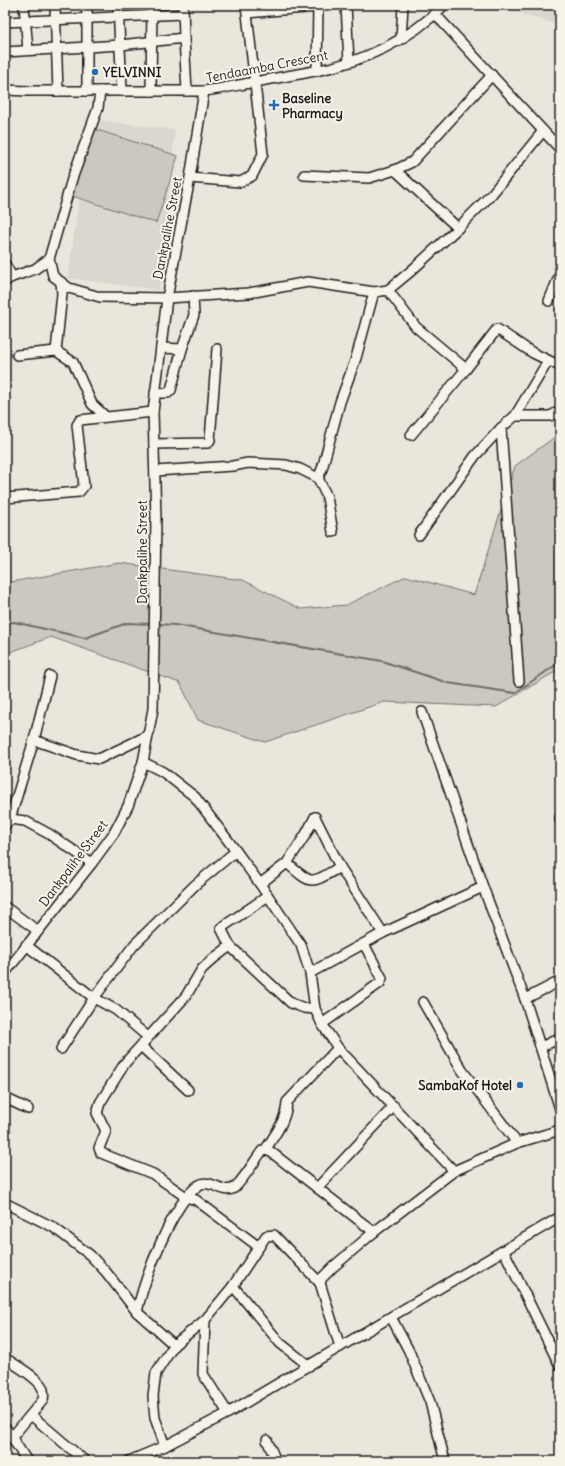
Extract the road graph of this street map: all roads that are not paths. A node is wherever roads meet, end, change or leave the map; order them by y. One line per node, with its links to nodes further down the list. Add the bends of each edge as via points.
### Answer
1 (24, 5): 18 (street)
2 (55, 5): 16 (street)
3 (87, 5): 15 (street)
4 (118, 5): 14 (street)
5 (152, 5): 13 (street)
6 (346, 5): 27 (street)
7 (403, 5): 20 (street)
8 (444, 5): 12 (street, Tendaamba Crescent)
9 (318, 6): 10 (street); 28 (street)
10 (246, 9): 30 (street)
11 (183, 10): 13 (street); 19 (street)
12 (435, 14): 20 (street, Tendaamba Crescent); 29 (street)
13 (151, 15): 14 (street); 21 (street)
14 (119, 16): 15 (street); 22 (street)
15 (87, 18): 16 (street); 23 (street)
16 (55, 19): 18 (street); 24 (street)
17 (5, 22): 18 (street)
18 (25, 22): 25 (street)
19 (184, 38): 21 (street); 37 (street)
20 (401, 39): 27 (street, Tendaamba Crescent, via 371,55)
21 (151, 41): 22 (street); 36 (street)
22 (120, 46): 23 (street); 35 (street)
23 (87, 47): 24 (street); 33 (street)
24 (57, 49): 25 (street); 32 (street)
25 (28, 50): 26 (street)
26 (5, 52)
27 (349, 62): 28 (street, Tendaamba Crescent)
28 (317, 71): 30 (street, Tendaamba Crescent)
29 (492, 76): 39 (street); 41 (street, via 412,162)
30 (255, 82): 38 (street, Tendaamba Crescent); 43 (street, via 263,154 252,176 240,182)
31 (5, 90): 32 (street, Tendaamba Crescent)
32 (58, 91): 33 (street, Tendaamba Crescent)
33 (88, 91): 34 (street, Tendaamba Crescent)
34 (100, 91): 35 (street, Tendaamba Crescent); 45 (street, via 98,108 72,179)
35 (122, 91): 36 (street, Tendaamba Crescent)
36 (151, 91): 37 (street, Tendaamba Crescent)
37 (187, 91): 38 (street, Tendaamba Crescent)
38 (204, 91): 43 (street, Dankpalihe Street)
39 (543, 130): 40 (street); 44 (street, via 491,195)
40 (560, 149)
41 (395, 170): 42 (street, via 369,178); 44 (street)
42 (304, 176)
43 (190, 178): 53 (street, Dankpalihe Street)
44 (458, 228): 50 (street)
45 (49, 259): 48 (street, via 35,269); 49 (street, via 53,276)
46 (5, 264): 48 (street)
47 (560, 274): 54 (street)
48 (9, 279)
49 (61, 282): 53 (street, via 69,288 100,297); 58 (street)
50 (388, 290): 51 (street); 62 (street, via 416,327)
51 (374, 292): 52 (street, via 308,282 248,293); 72 (street)
52 (193, 296): 53 (street); 56 (street, via 194,315)
53 (167, 298): 55 (street, Dankpalihe Street)
54 (549, 301)
55 (161, 348): 56 (street); 63 (street, Dankpalihe Street)
56 (182, 349): 63 (street, via 171,390 168,393)
57 (217, 350): 70 (street, via 208,443)
58 (56, 351): 59 (street); 67 (street, via 73,362 92,404)
59 (17, 355)
60 (548, 361): 61 (street); 62 (street, via 497,329); 66 (street)
61 (560, 366)
62 (466, 369): 69 (street)
63 (155, 393): 65 (street, Dankpalihe Street)
64 (560, 411): 66 (street, via 550,416)
65 (153, 412): 67 (street); 70 (street, Dankpalihe Street)
66 (515, 416): 68 (street)
67 (106, 417): 73 (street, via 80,420 77,424 84,486 79,492)
68 (501, 428): 75 (street, via 476,456); 77 (street)
69 (411, 435)
70 (154, 444): 71 (street, Dankpalihe Street)
71 (155, 471): 72 (street, via 248,463 286,465); 79 (street, Dankpalihe Street, via 153,709)
72 (318, 478): 74 (street, via 327,497)
73 (5, 498)
74 (333, 532)
75 (419, 535)
76 (50, 676): 80 (street)
77 (519, 681)
78 (422, 712): 88 (street)
79 (147, 736): 80 (street, via 99,758 77,755); 81 (street, Dankpalihe Street)
80 (34, 740): 82 (street)
81 (143, 762): 83 (street, via 163,772 195,797); 84 (street, Dankpalihe Street, via 128,806 114,833)
82 (8, 822): 84 (street, via 25,821)
83 (236, 851): 87 (street); 99 (street, via 195,885 134,945)
84 (92, 863): 91 (street, Dankpalihe Street)
85 (287, 863): 86 (street, via 311,881 316,881); 86 (street, via 315,817); 87 (street)
86 (340, 868): 92 (street)
87 (260, 884): 89 (street)
88 (483, 887): 92 (street); 100 (street)
89 (268, 896): 95 (street, via 221,928); 97 (street, via 301,946)
90 (5, 907): 91 (street)
91 (38, 931): 94 (street, Dankpalihe Street)
92 (383, 933): 93 (street)
93 (364, 944): 97 (street); 103 (street, via 382,978 380,984)
94 (26, 946): 96 (street, Dankpalihe Street); 99 (street)
95 (230, 946): 102 (street, via 291,1003 304,1008); 104 (street, via 202,969 186,996)
96 (5, 973)
97 (310, 973): 102 (street)
98 (560, 982): 100 (street)
99 (94, 998): 104 (street, via 116,1010); 109 (street)
100 (526, 999): 107 (street)
101 (423, 1002): 116 (street, via 462,1070)
102 (315, 1008): 103 (street)
103 (322, 1024): 108 (street)
104 (148, 1037): 106 (street)
105 (560, 1038): 107 (street)
106 (141, 1046): 110 (street); 120 (street, via 125,1063 100,1103 97,1113 106,1131 98,1148 106,1155 153,1174)
107 (541, 1047): 114 (street)
108 (338, 1048): 112 (street); 117 (street, via 287,1102 287,1113)
109 (61, 1049)
110 (188, 1090)
111 (5, 1098): 113 (street)
112 (394, 1106): 118 (street); 119 (street)
113 (28, 1109)
114 (560, 1109)
115 (560, 1130): 116 (street)
116 (517, 1143): 118 (street)
117 (265, 1150): 119 (street); 120 (street, via 235,1187 228,1190 201,1184)
118 (454, 1171): 123 (street)
119 (317, 1188): 123 (street)
120 (186, 1197): 124 (street, via 196,1200); 128 (street, via 167,1228 141,1293)
121 (5, 1203): 128 (street, via 53,1227 90,1255)
122 (560, 1217): 125 (street)
123 (374, 1232): 126 (street, via 333,1267)
124 (259, 1247): 126 (street, via 266,1236 274,1235); 127 (street)
125 (504, 1251): 129 (street); 135 (street)
126 (320, 1283): 132 (street)
127 (233, 1286): 130 (street); 134 (street, via 280,1343)
128 (137, 1312): 131 (street)
129 (391, 1317): 132 (street); 146 (street, via 409,1351 430,1402)
130 (205, 1320): 131 (street); 136 (street, via 203,1374)
131 (174, 1345): 141 (street, via 156,1373 153,1396 155,1418)
132 (340, 1348): 134 (street)
133 (5, 1358): 137 (street, via 36,1380 44,1392 44,1400)
134 (308, 1366): 136 (street)
135 (560, 1366)
136 (228, 1413): 141 (street)
137 (31, 1415): 139 (street); 143 (street)
138 (5, 1427): 139 (street)
139 (12, 1437): 142 (street)
140 (267, 1440): 145 (street)
141 (165, 1446): 144 (street)
142 (27, 1461)
143 (85, 1461)
144 (129, 1461)
145 (276, 1461)
146 (445, 1461)

